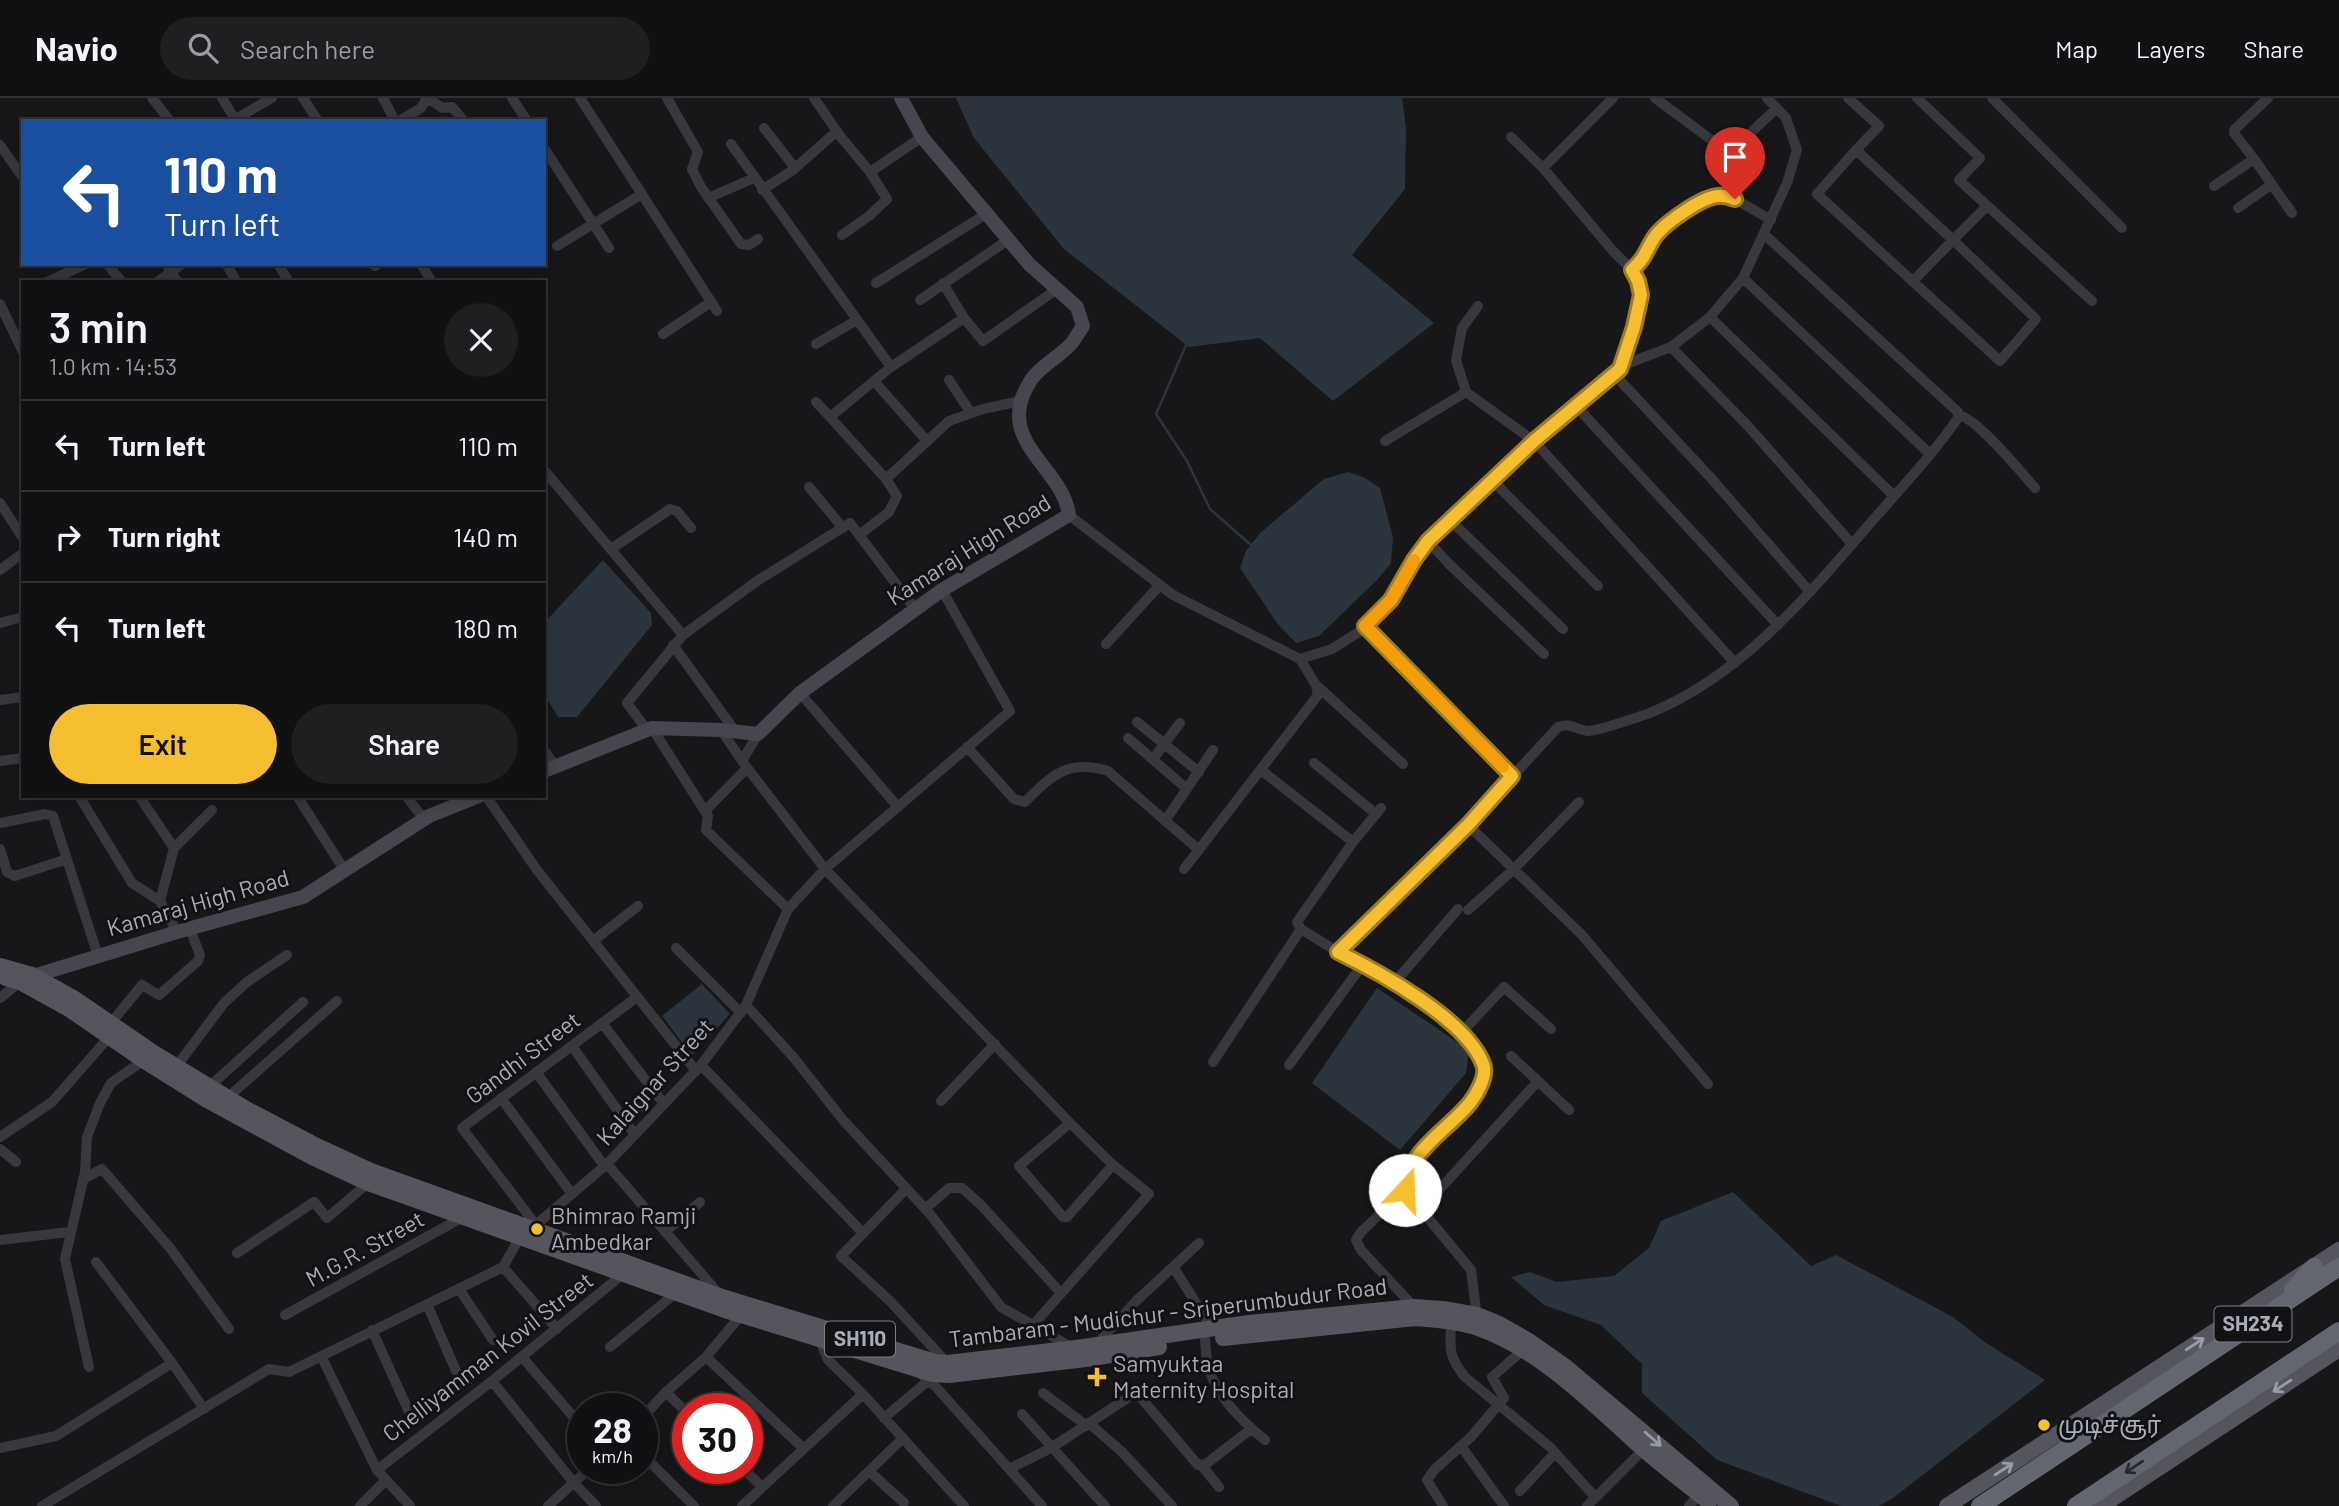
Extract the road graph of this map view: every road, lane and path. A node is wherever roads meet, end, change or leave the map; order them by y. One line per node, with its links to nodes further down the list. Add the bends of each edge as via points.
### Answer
1 (152, 98): 20 (street)
2 (222, 98): 21 (street)
3 (272, 98): 22 (street)
4 (303, 98): 23 (street)
5 (383, 98): 24 (street)
6 (512, 98): 27 (street)
7 (580, 98): 45 (street)
8 (667, 98): 46 (street, via 698,152 692,169)
9 (814, 98): 29 (street)
10 (901, 98): 30 (street)
11 (1613, 98): 38 (street)
12 (1655, 98): 19 (street, via 1729,153)
13 (1767, 98): 19 (street)
14 (1848, 98): 34 (street, via 1879,126)
15 (1917, 98): 47 (street, via 1980,159 1959,180)
16 (1992, 98): 53 (street)
17 (2268, 98): 36 (street, via 2234,130)
18 (426, 100): 25 (street); 26 (street, via 442,108 452,107)
19 (1777, 108): 51 (street, via 1786,118 1797,150)
20 (168, 119)
21 (234, 119)
22 (237, 119)
23 (317, 119)
24 (396, 119)
25 (400, 119)
26 (462, 119)
27 (526, 119)
28 (764, 128): 37 (street)
29 (837, 131): 37 (street); 39 (street)
30 (922, 136): 39 (street); 50 (street)
31 (1511, 137): 38 (street)
32 (731, 144): 41 (street)
33 (0, 145): 40 (street)
34 (1856, 150): 58 (street); 67 (street, via 1817,194)
35 (546, 151): 52 (street)
36 (2254, 159): 42 (street); 43 (street)
37 (795, 168): 44 (street)
38 (1543, 168): 63 (street)
39 (870, 172): 55 (street, via 887,199)
40 (21, 175)
41 (754, 178): 44 (street); 46 (street)
42 (2271, 185): 48 (street); 49 (street)
43 (2214, 186)
44 (762, 190): 77 (street)
45 (642, 194): 52 (street); 78 (street, via 714,306)
46 (708, 198): 56 (street, via 741,244)
47 (1987, 205): 58 (street); 72 (street)
48 (2238, 208)
49 (2292, 213)
50 (986, 214): 57 (street); 69 (street)
51 (1771, 220): 54 (street); 63 (street, via 1735,199 1708,198 1664,226)
52 (592, 223): 59 (street); 60 (street)
53 (2122, 228)
54 (1764, 234): 64 (street); 91 (street)
55 (842, 235)
56 (758, 239)
57 (1008, 240): 68 (street); 70 (street)
58 (1953, 240): 67 (street); 67 (street, via 2036,319 2000,361)
59 (557, 246)
60 (609, 248)
61 (82, 266): 65 (street)
62 (109, 266): 66 (street)
63 (1632, 270): 83 (street, via 1641,295)
64 (1743, 278): 75 (street); 96 (street)
65 (51, 280)
66 (120, 280)
67 (1913, 281)
68 (943, 283): 71 (street); 76 (street)
69 (876, 284)
70 (1057, 289): 76 (street, via 983,341); 88 (street, via 1077,307 1083,326 1071,344 1032,378)
71 (920, 300)
72 (2092, 302)
73 (0, 304): 81 (street)
74 (1478, 306): 86 (street, via 1462,328 1455,360)
75 (1710, 317): 80 (street); 102 (street)
76 (964, 318): 82 (street)
77 (858, 320): 79 (street); 82 (street)
78 (663, 334)
79 (816, 344)
80 (1671, 347): 83 (street); 111 (street)
81 (21, 348)
82 (891, 367): 85 (street)
83 (1617, 372): 89 (street); 118 (street)
84 (949, 380): 90 (street)
85 (874, 381): 92 (street); 93 (street)
86 (1466, 392): 94 (street); 95 (street)
87 (816, 402): 92 (street)
88 (1021, 404): 90 (street); 104 (street, Kamaraj High Road, via 1019,422 1026,444 1068,500)
89 (1576, 405): 95 (street); 122 (street)
90 (971, 413): 93 (street, via 949,421)
91 (1958, 415): 96 (street); 101 (street, via 1980,429)
92 (830, 417): 98 (street)
93 (927, 441): 98 (street)
94 (1385, 441)
95 (1534, 441): 99 (street); 130 (street)
96 (1930, 454): 102 (street)
97 (546, 474): 112 (street)
98 (886, 479): 109 (street, via 897,496 888,512)
99 (1493, 481): 105 (street); 116 (street)
100 (809, 487): 107 (street)
101 (2035, 488)
102 (1894, 496): 111 (street)
103 (0, 503): 108 (street)
104 (1069, 515): 115 (street); 117 (street, Kamaraj High Road)
105 (1450, 520): 110 (street); 124 (street)
106 (691, 528): 112 (street, via 670,509)
107 (843, 528): 109 (street, via 850,523); 125 (street, via 757,581)
108 (21, 535)
109 (859, 535): 119 (street)
110 (1428, 541): 123 (street, via 1391,600); 128 (street)
111 (1852, 544): 118 (street)
112 (611, 549): 125 (street)
113 (21, 554): 114 (street)
114 (0, 570)
115 (1160, 585): 126 (street); 129 (street)
116 (1598, 586)
117 (942, 590): 119 (street, Kamaraj High Road); 142 (street, Kalaignar Street, via 1010,711)
118 (1810, 592): 122 (street)
119 (915, 609): 132 (street, Kamaraj High Road)
120 (21, 618): 121 (street)
121 (0, 623)
122 (1778, 625): 130 (street)
123 (1365, 626): 129 (street, via 1332,649); 153 (street)
124 (1563, 629)
125 (683, 635): 127 (street)
126 (1106, 644)
127 (673, 645): 137 (street, via 627,703); 138 (street)
128 (1544, 654)
129 (1300, 659): 131 (street)
130 (1735, 663): 153 (street, via 1648,713 1588,731 1566,724 1558,727)
131 (1316, 685): 148 (street); 151 (street, via 1318,695)
132 (800, 694): 139 (street, Kamaraj High Road); 162 (street)
133 (21, 697): 134 (street)
134 (0, 699)
135 (1137, 722): 141 (street)
136 (1180, 723): 141 (street)
137 (650, 729): 138 (street); 150 (street); 164 (street)
138 (728, 730): 139 (street); 149 (street)
139 (758, 734): 149 (street)
140 (1128, 738): 145 (street)
141 (1164, 744): 145 (street); 152 (street)
142 (967, 747): 162 (street, Kalaignar Street); 166 (street, via 1021,802 1059,772 1091,766 1108,771)
143 (1213, 750): 152 (street)
144 (21, 758): 146 (street)
145 (1153, 759): 154 (street)
146 (0, 761)
147 (1314, 763): 169 (street, via 1379,811)
148 (1403, 764)
149 (745, 765): 164 (street); 174 (street)
150 (550, 769)
151 (1261, 770): 169 (street); 172 (street)
152 (1199, 772): 154 (street)
153 (1512, 776): 168 (street)
154 (1187, 789): 166 (street)
155 (80, 798): 178 (street, via 132,883)
156 (140, 798): 170 (street)
157 (298, 798): 177 (street)
158 (408, 798): 165 (street)
159 (474, 798): 165 (street, Kamaraj High Road)
160 (487, 798): 183 (street)
161 (1579, 802): 176 (street)
162 (898, 807): 174 (street, Kalaignar Street)
163 (212, 810): 170 (street)
164 (705, 811): 180 (street, via 706,830)
165 (424, 819): 177 (street, Kamaraj High Road)
166 (1165, 821): 172 (street)
167 (0, 823): 173 (street, via 50,814)
168 (1468, 825): 176 (street); 185 (street)
169 (1353, 842): 181 (street, via 1297,922)
170 (174, 848): 178 (street)
171 (0, 849): 173 (street, via 7,872 15,876)
172 (1199, 850): 175 (street)
173 (67, 859): 187 (street)
174 (825, 869): 180 (street, Kalaignar Street); 202 (street)
175 (1184, 869)
176 (1514, 869): 192 (street, via 1463,909); 212 (street, via 1582,935)
177 (345, 870): 182 (street, Kamaraj High Road, via 303,898)
178 (160, 901): 182 (street)
179 (638, 906): 183 (street)
180 (788, 909): 197 (street, Kalaignar Street)
181 (1301, 929): 185 (street); 206 (street)
182 (184, 931): 187 (street, Kamaraj High Road); 200 (street, via 200,955 198,961 159,995 142,985)
183 (593, 941): 193 (street)
184 (676, 947): 197 (street)
185 (1338, 952): 188 (street)
186 (287, 955): 208 (street, via 224,1003)
187 (97, 956): 191 (street, Kamaraj High Road)
188 (1363, 964): 192 (street); 207 (street)
189 (0, 966): 191 (main road, Tambaram - Mudichur - Sriperumbudur Road / SH110)
190 (0, 976): 191 (main road, Tambaram - Mudichur - Sriperumbudur Road / SH110)
191 (26, 979): 194 (street); 200 (main road, Tambaram - Mudichur - Sriperumbudur Road / SH110)
192 (1395, 982): 201 (street)
193 (638, 997): 198 (street, Gandhi Street); 209 (street)
194 (0, 998)
195 (337, 1001): 214 (street)
196 (303, 1002): 213 (street)
197 (743, 1009): 209 (street, Kalaignar Street); 228 (street, via 794,1058)
198 (602, 1023): 203 (street, Gandhi Street); 217 (street)
199 (1550, 1029): 201 (street, via 1504,987)
200 (109, 1030): 205 (main road, Tambaram - Mudichur - Sriperumbudur Road / SH110); 221 (street, via 52,1102)
201 (1463, 1031): 229 (street, via 1484,1065 1484,1077 1470,1102 1421,1151 1405,1176)
202 (995, 1044): 216 (street); 219 (street)
203 (572, 1046): 210 (street, Gandhi Street); 220 (street)
204 (1511, 1056): 211 (street)
205 (149, 1057): 208 (main road, Tambaram - Mudichur - Sriperumbudur Road / SH110); 226 (street, via 111,1083 100,1103 87,1137); 227 (main road, Tambaram - Mudichur - Sriperumbudur Road / SH110, via 191,1091)
206 (1213, 1062)
207 (1289, 1065)
208 (176, 1067): 213 (main road, Tambaram - Mudichur - Sriperumbudur Road / SH110)
209 (699, 1068): 217 (street, Kalaignar Street); 238 (street)
210 (536, 1072): 215 (street, Gandhi Street); 225 (street)
211 (1538, 1081): 218 (street); 233 (street)
212 (1709, 1084)
213 (209, 1087): 214 (main road, Tambaram - Mudichur - Sriperumbudur Road / SH110)
214 (227, 1098): 235 (main road, Tambaram - Mudichur - Sriperumbudur Road / SH110, via 371,1171)
215 (502, 1098): 230 (street); 235 (street, Gandhi Street, via 462,1128)
216 (942, 1101)
217 (664, 1104): 220 (street, Kalaignar Street)
218 (1569, 1110)
219 (1070, 1123): 224 (street); 224 (street, via 1019,1166 1063,1217)
220 (635, 1135): 225 (street, Kalaignar Street)
221 (0, 1136)
222 (0, 1149): 223 (street)
223 (16, 1162)
224 (1113, 1165): 251 (street, via 1149,1194)
225 (606, 1166): 230 (street, Kalaignar Street); 236 (street)
226 (83, 1179): 237 (street); 261 (street, via 102,1169 170,1248)
227 (368, 1182): 234 (main road, Tambaram - Mudichur - Sriperumbudur Road / SH110); 242 (street, via 327,1218 314,1202)
228 (906, 1189): 232 (street); 238 (street)
229 (1405, 1190): 233 (street); 254 (street, via 1356,1240)
230 (572, 1194): 235 (street, Kalaignar Street)
231 (700, 1202): 236 (street)
232 (925, 1209): 251 (street, via 949,1188 962,1188); 260 (street, via 1002,1307)
233 (1421, 1210): 258 (street, via 1472,1270)
234 (463, 1217): 235 (main road, Tambaram - Mudichur - Sriperumbudur Road / SH110); 257 (street, M.G.R. Street)
235 (529, 1230): 244 (street, Kalaignar Street); 248 (main road, Tambaram - Mudichur - Sriperumbudur Road / SH110); 252 (main road, Tambaram - Mudichur - Sriperumbudur Road / SH110)
236 (665, 1232): 252 (street)
237 (69, 1233): 239 (street); 278 (street, via 65,1259)
238 (863, 1233): 277 (street, via 841,1256)
239 (0, 1240)
240 (1199, 1243): 247 (street)
241 (2339, 1250): 245 (main road)
242 (237, 1253)
243 (96, 1262): 276 (street)
244 (503, 1267): 249 (street); 262 (street)
245 (2314, 1267): 256 (highway); 338 (main road, one-way to 245)
246 (2339, 1267): 256 (highway, SH234)
247 (1174, 1268): 266 (street); 268 (street)
248 (623, 1275): 250 (main road, Tambaram - Mudichur - Sriperumbudur Road / SH110); 262 (street, Chelliyamman Kovil Street)
249 (459, 1289): 253 (street); 267 (street)
250 (677, 1292): 255 (main road, Tambaram - Mudichur - Sriperumbudur Road / SH110); 269 (street)
251 (1060, 1292): 260 (street)
252 (722, 1297): 255 (main road, Tambaram - Mudichur - Sriperumbudur Road / SH110)
253 (427, 1304): 263 (street); 280 (street)
254 (1414, 1307): 258 (main road, Tambaram - Mudichur - Sriperumbudur Road / SH110, via 1443,1309); 266 (main road, Tambaram - Mudichur - Sriperumbudur Road / SH110, via 1249,1323)
255 (744, 1309): 265 (main road, Tambaram - Mudichur - Sriperumbudur Road / SH110); 275 (street)
256 (2274, 1310): 339 (highway, SH234)
257 (285, 1314)
258 (1476, 1321): 259 (main road, Tambaram - Mudichur - Sriperumbudur Road / SH110); 272 (main road, Tambaram - Mudichur - Sriperumbudur Road / SH110); 318 (main road, Tambaram - Mudichur - Sriperumbudur Road / SH110, one-way to 318, via 1500,1324 1566,1367 1653,1438)
259 (1451, 1322): 266 (main road, Tambaram - Mudichur - Sriperumbudur Road / SH110, via 1415,1318); 290 (street, via 1454,1364)
260 (1034, 1324): 270 (street)
261 (229, 1329)
262 (557, 1329): 274 (street, Chelliyamman Kovil Street)
263 (372, 1330): 273 (street); 293 (street)
264 (2339, 1331): 340 (highway, SH234, one-way to 340)
265 (820, 1333): 277 (main road, Tambaram - Mudichur - Sriperumbudur Road / SH110); 279 (main road, Tambaram - Mudichur - Sriperumbudur Road / SH110); 285 (street, via 828,1360)
266 (1209, 1335): 268 (main road, Tambaram - Mudichur - Sriperumbudur Road / SH110); 279 (main road, Tambaram - Mudichur - Sriperumbudur Road / SH110, via 1086,1359 949,1375); 297 (street, via 1209,1372 1223,1397)
267 (493, 1340)
268 (1096, 1345): 270 (main road, Tambaram - Mudichur - Sriperumbudur Road / SH110)
269 (610, 1348)
270 (1073, 1348): 277 (main road, Tambaram - Mudichur - Sriperumbudur Road / SH110)
271 (2339, 1349): 341 (main road, one-way to 341)
272 (1522, 1351): 290 (street, via 1492,1377 1504,1398); 304 (main road, Tambaram - Mudichur - Sriperumbudur Road / SH110, via 1595,1405)
273 (321, 1356): 291 (street, via 289,1372 269,1369); 308 (street)
274 (523, 1357): 282 (street, Chelliyamman Kovil Street); 292 (street)
275 (706, 1357): 283 (street); 302 (street)
276 (172, 1363): 291 (street); 301 (street, via 56,1436)
277 (947, 1363)
278 (89, 1367)
279 (913, 1368): 281 (street)
280 (456, 1371)
281 (929, 1380): 295 (street); 307 (street)
282 (492, 1381): 308 (street, Chelliyamman Kovil Street); 311 (street)
283 (666, 1392): 286 (street); 289 (street)
284 (1043, 1392): 296 (street)
285 (863, 1394): 295 (street); 302 (street)
286 (672, 1398)
287 (1126, 1399): 296 (street)
288 (1142, 1399): 306 (street, via 1191,1459)
289 (658, 1401)
290 (1499, 1405): 300 (street); 305 (street)
291 (204, 1409): 321 (street)
292 (567, 1409)
293 (410, 1414)
294 (1022, 1415): 303 (street)
295 (884, 1419): 298 (street)
296 (1088, 1425): 303 (street); 332 (street, via 1121,1451)
297 (1251, 1429): 299 (street); 306 (street)
298 (902, 1439): 310 (street); 329 (street)
299 (1265, 1440)
300 (1461, 1446): 333 (street, via 1427,1480); 334 (street)
301 (0, 1448)
302 (803, 1448): 315 (street)
303 (1051, 1448): 307 (street); 331 (street)
304 (1644, 1449): 318 (main road, Tambaram - Mudichur - Sriperumbudur Road / SH110); 319 (street)
305 (1555, 1452): 317 (street); 319 (street)
306 (1202, 1466): 316 (street)
307 (1009, 1469): 330 (street)
308 (377, 1470): 312 (street)
309 (658, 1470): 326 (street)
310 (869, 1471): 320 (street); 328 (street)
311 (567, 1474)
312 (386, 1480): 322 (street); 323 (street)
313 (573, 1484): 324 (street)
314 (575, 1484): 325 (street)
315 (761, 1486): 327 (street)
316 (1219, 1488)
317 (1520, 1491)
318 (1698, 1496): 336 (main road, Tambaram - Mudichur - Sriperumbudur Road / SH110); 337 (main road, Tambaram - Mudichur - Sriperumbudur Road / SH110)
319 (1595, 1497): 335 (street)
320 (904, 1503)
321 (41, 1506)
322 (360, 1506)
323 (410, 1506)
324 (548, 1506)
325 (596, 1506)
326 (694, 1506)
327 (742, 1506)
328 (834, 1506)
329 (964, 1506)
330 (1042, 1506)
331 (1105, 1506)
332 (1172, 1506)
333 (1443, 1506)
334 (1504, 1506)
335 (1587, 1506)
336 (1714, 1506)
337 (1731, 1506)
338 (1947, 1506)
339 (1980, 1506)
340 (2076, 1506)
341 (2101, 1506)

